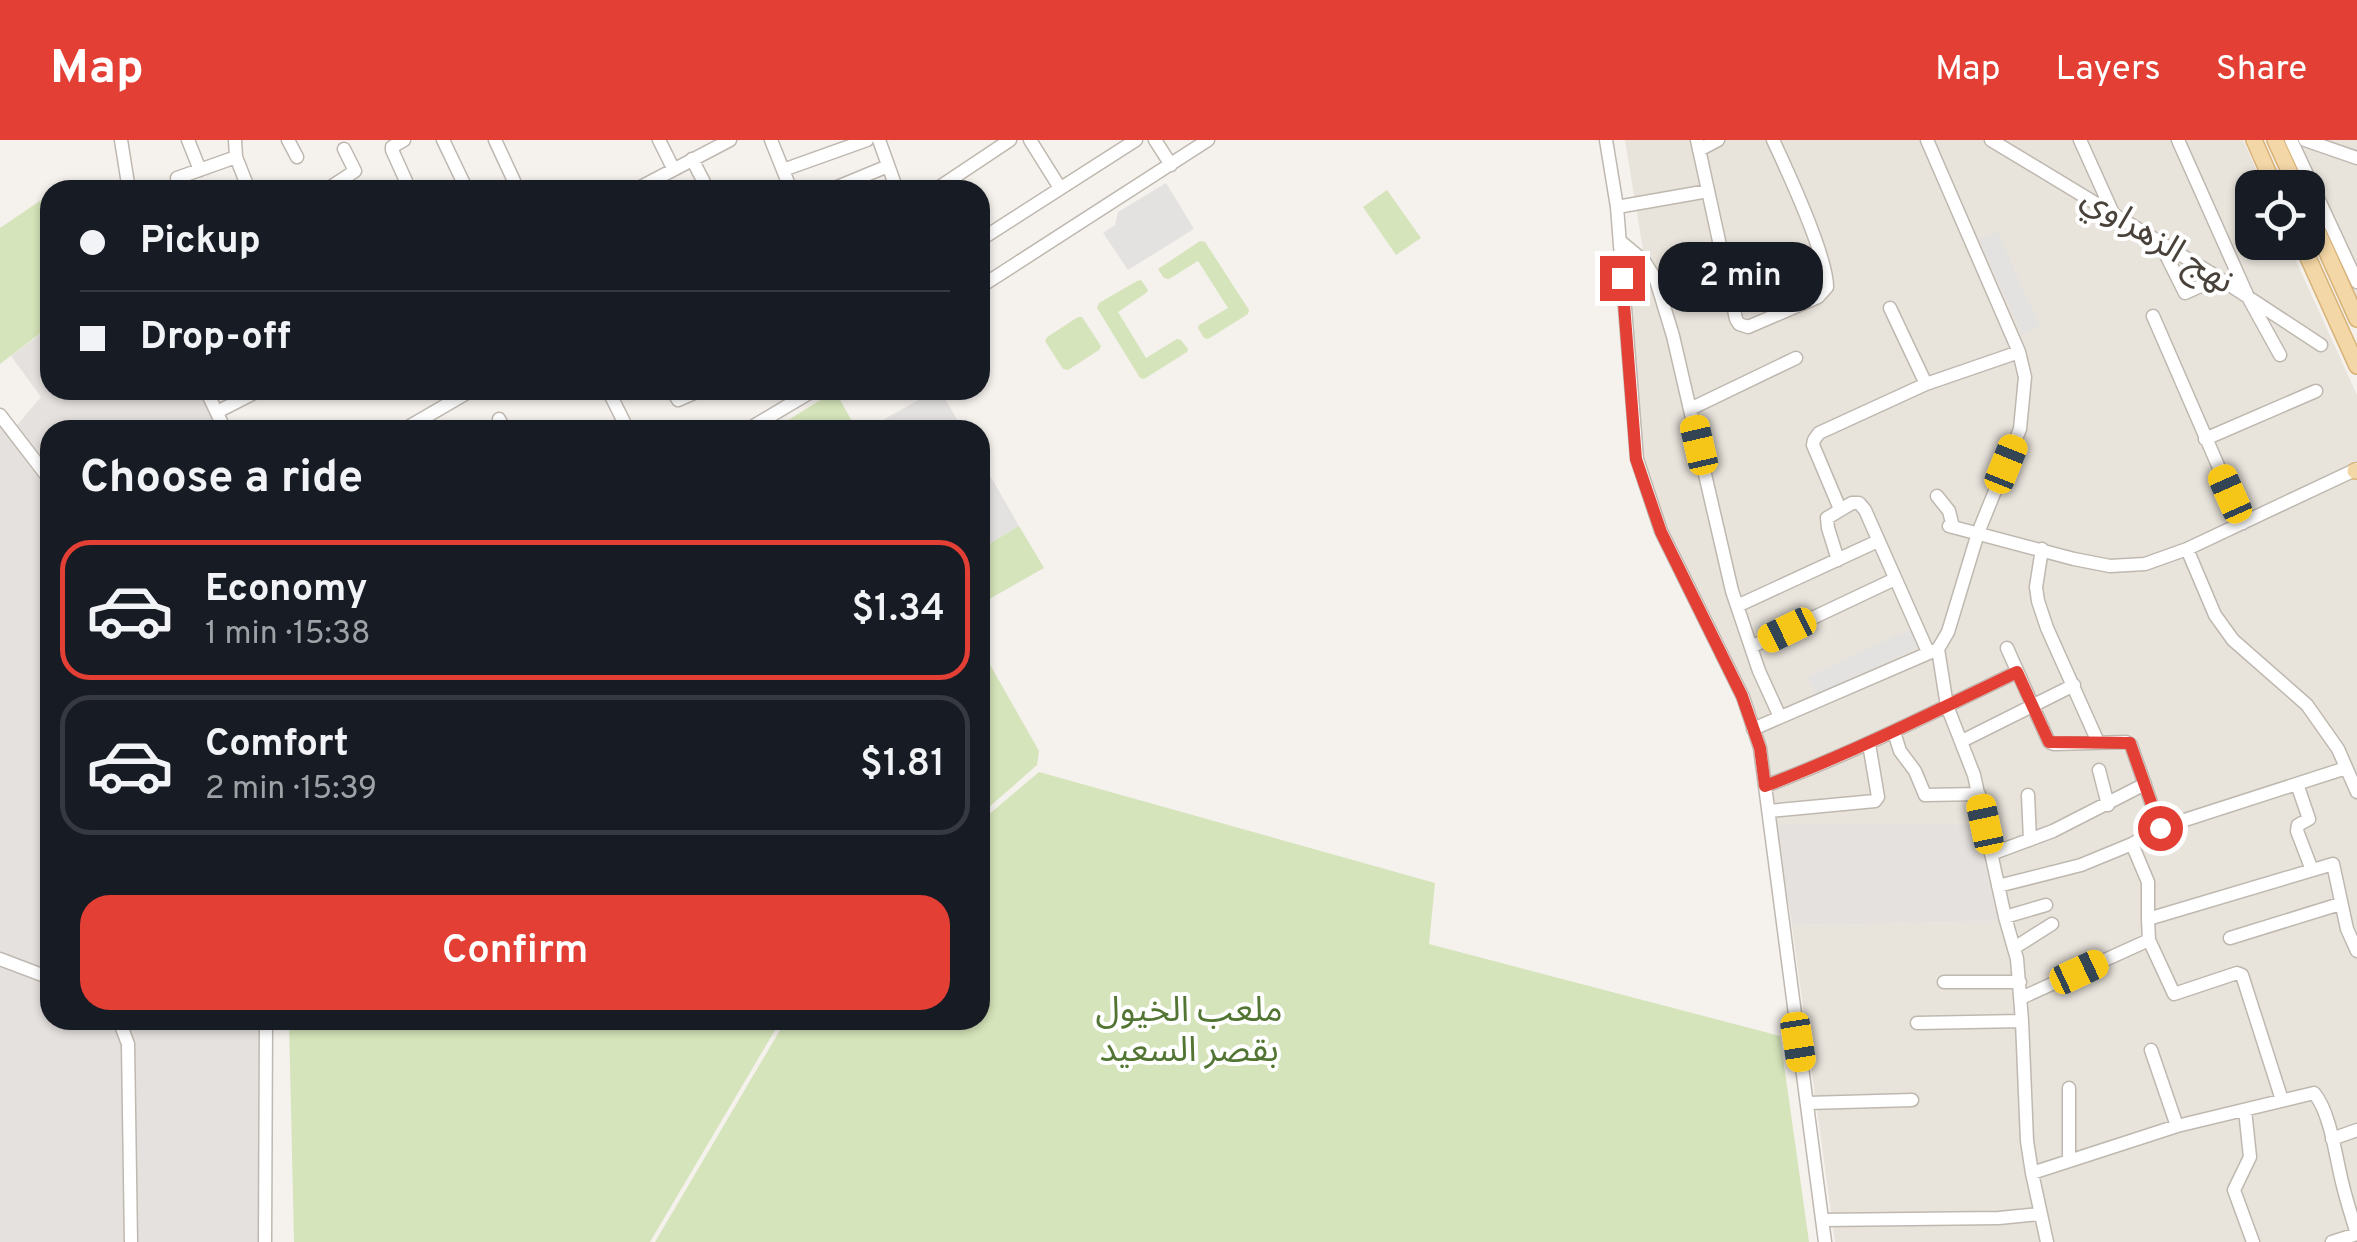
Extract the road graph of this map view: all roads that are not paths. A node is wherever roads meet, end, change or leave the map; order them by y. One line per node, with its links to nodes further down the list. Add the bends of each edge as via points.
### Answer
1 (121, 140): 44 (street)
2 (188, 140): 39 (street)
3 (235, 140): 32 (street)
4 (288, 140): 33 (street)
5 (443, 140): 48 (street)
6 (496, 140): 49 (street)
7 (659, 140): 38 (street)
8 (730, 140): 35 (street)
9 (866, 140): 40 (street)
10 (879, 140): 37 (street)
11 (1010, 140): 55 (street)
12 (1030, 140): 56 (street)
13 (1136, 140): 56 (street)
14 (1155, 140): 36 (street)
15 (1208, 140): 36 (street)
16 (1606, 140): 58 (street)
17 (1718, 140): 30 (street)
18 (1772, 140): 57 (street, via 1826,272 1824,292 1755,326 1738,324)
19 (1927, 140): 73 (street)
20 (1990, 140): 59 (street, نهج الزهراوي)
21 (2080, 140): 59 (street)
22 (2178, 140): 68 (street)
23 (2254, 140): 41 (main road)
24 (2275, 140): 42 (main road)
25 (2291, 140): 67 (street)
26 (2305, 140): 29 (street)
27 (773, 141): 40 (street)
28 (398, 144): 47 (street)
29 (2331, 144): 34 (street)
30 (1698, 145): 57 (street)
31 (344, 149): 46 (street)
32 (236, 157): 39 (street); 45 (street)
33 (297, 157)
34 (2357, 158)
35 (692, 159): 38 (street); 51 (street)
36 (1171, 164): 66 (street)
37 (888, 166): 53 (street); 54 (street)
38 (672, 168): 50 (street)
39 (200, 170): 43 (street)
40 (783, 170): 52 (street)
41 (2268, 170)
42 (2289, 170)
43 (177, 178)
44 (127, 180)
45 (246, 180)
46 (352, 180)
47 (407, 180)
48 (463, 180)
49 (507, 180)
50 (652, 180)
51 (703, 180)
52 (787, 180)
53 (854, 180)
54 (893, 180)
55 (951, 180)
56 (1060, 188): 60 (street)
57 (1708, 190): 58 (street)
58 (1617, 207): 61 (street)
59 (2113, 213): 62 (street, نهج الزهراوي)
60 (990, 234)
61 (1620, 241): 83 (street, via 1656,280); 110 (street, via 1636,459 1661,532)
62 (2160, 243): 65 (street, نهج الزهراوي); 65 (street, via 2185,293)
63 (2325, 248): 71 (main road)
64 (2309, 260): 76 (main road)
65 (2219, 278): 68 (street, نهج الزهراوي)
66 (990, 281)
67 (2357, 282)
68 (2248, 297): 72 (street, نهج الزهراوي); 74 (street)
69 (1890, 308): 77 (street)
70 (2153, 316): 89 (street)
71 (2357, 319)
72 (2322, 345)
73 (2019, 352): 77 (street); 95 (street, via 2025,378 2020,429)
74 (2280, 355)
75 (1796, 358): 83 (street)
76 (2357, 366)
77 (1926, 384): 93 (street, via 1816,436)
78 (2316, 391): 89 (street)
79 (211, 400): 84 (street)
80 (240, 400): 84 (street)
81 (454, 400): 87 (street)
82 (797, 400): 88 (street)
83 (1690, 409): 101 (street)
84 (217, 412): 86 (street)
85 (0, 415): 90 (street)
86 (221, 420)
87 (420, 420)
88 (764, 420)
89 (2205, 438): 94 (street)
90 (40, 467)
91 (2356, 470): 94 (street)
92 (1937, 496): 95 (street, via 1951,526)
93 (1840, 510): 96 (street, via 1862,505); 99 (street, via 1826,523)
94 (2243, 523): 98 (street)
95 (1978, 534): 97 (street); 104 (street, via 1948,632)
96 (1878, 541): 99 (street); 100 (street)
97 (2042, 549): 98 (street, via 2110,566 2145,564); 106 (street, via 2038,601)
98 (2187, 550): 116 (street, via 2214,615 2308,704)
99 (1838, 560): 101 (street)
100 (1895, 579): 102 (street); 104 (street)
101 (1737, 606): 102 (street)
102 (1751, 648): 109 (street)
103 (2007, 648): 105 (street)
104 (1933, 651): 107 (street); 109 (street)
105 (2017, 672): 107 (street); 108 (street)
106 (2074, 685): 108 (street); 113 (street)
107 (1947, 706): 111 (street); 112 (street)
108 (2033, 706): 112 (street); 113 (street, via 2049,742)
109 (1780, 717): 110 (street)
110 (1754, 729): 119 (street)
111 (1894, 732): 114 (street); 121 (street, via 1924,795)
112 (1962, 741): 121 (street)
113 (2098, 742): 117 (street, via 2130,743)
114 (1869, 744): 119 (street); 124 (street, via 1876,801)
115 (2099, 770): 123 (street)
116 (2351, 773): 118 (street); 120 (street)
117 (2145, 784): 123 (street); 125 (street)
118 (2297, 784): 125 (street); 129 (street, via 2309,819 2296,831)
119 (1765, 786): 124 (street)
120 (2357, 792)
121 (1978, 794): 128 (street)
122 (2028, 795): 126 (street)
123 (2108, 805): 126 (street)
124 (1768, 811): 153 (street)
125 (2160, 828): 127 (street)
126 (2030, 840): 128 (street)
127 (2132, 844): 130 (street); 134 (street, via 2148,882)
128 (1991, 854): 130 (street)
129 (2312, 870): 131 (street, via 2333,864); 134 (street)
130 (1998, 886): 133 (street)
131 (2340, 904): 136 (street); 139 (street)
132 (2046, 905): 133 (street)
133 (2005, 918): 138 (street)
134 (2148, 919): 137 (street)
135 (2052, 924): 138 (street)
136 (2230, 938)
137 (2148, 940): 144 (street); 152 (street, via 2174,994 2240,973)
138 (2014, 948): 143 (street)
139 (2357, 951)
140 (0, 959): 141 (street)
141 (40, 974)
142 (1944, 982): 143 (street)
143 (2020, 982): 144 (street)
144 (2021, 998): 145 (street)
145 (2022, 1021): 146 (street); 159 (street)
146 (1916, 1023)
147 (122, 1030): 164 (street, via 128,1044)
148 (266, 1030): 165 (street)
149 (2151, 1050): 155 (street)
150 (2070, 1088): 158 (street)
151 (1912, 1100): 153 (street)
152 (2282, 1100): 154 (street); 157 (street, via 2314,1093)
153 (1808, 1103): 162 (street)
154 (2245, 1110): 155 (street); 168 (street, via 2250,1157 2234,1190)
155 (2177, 1126): 158 (street)
156 (2357, 1130): 157 (street)
157 (2332, 1139): 160 (street)
158 (2069, 1161): 159 (street)
159 (2032, 1173): 161 (street)
160 (2352, 1200): 163 (street)
161 (2040, 1214): 162 (street); 167 (street)
162 (1822, 1220): 166 (street)
163 (2357, 1234): 169 (street)
164 (131, 1242)
165 (265, 1242)
166 (1825, 1242)
167 (2048, 1242)
168 (2253, 1242)
169 (2332, 1242)

